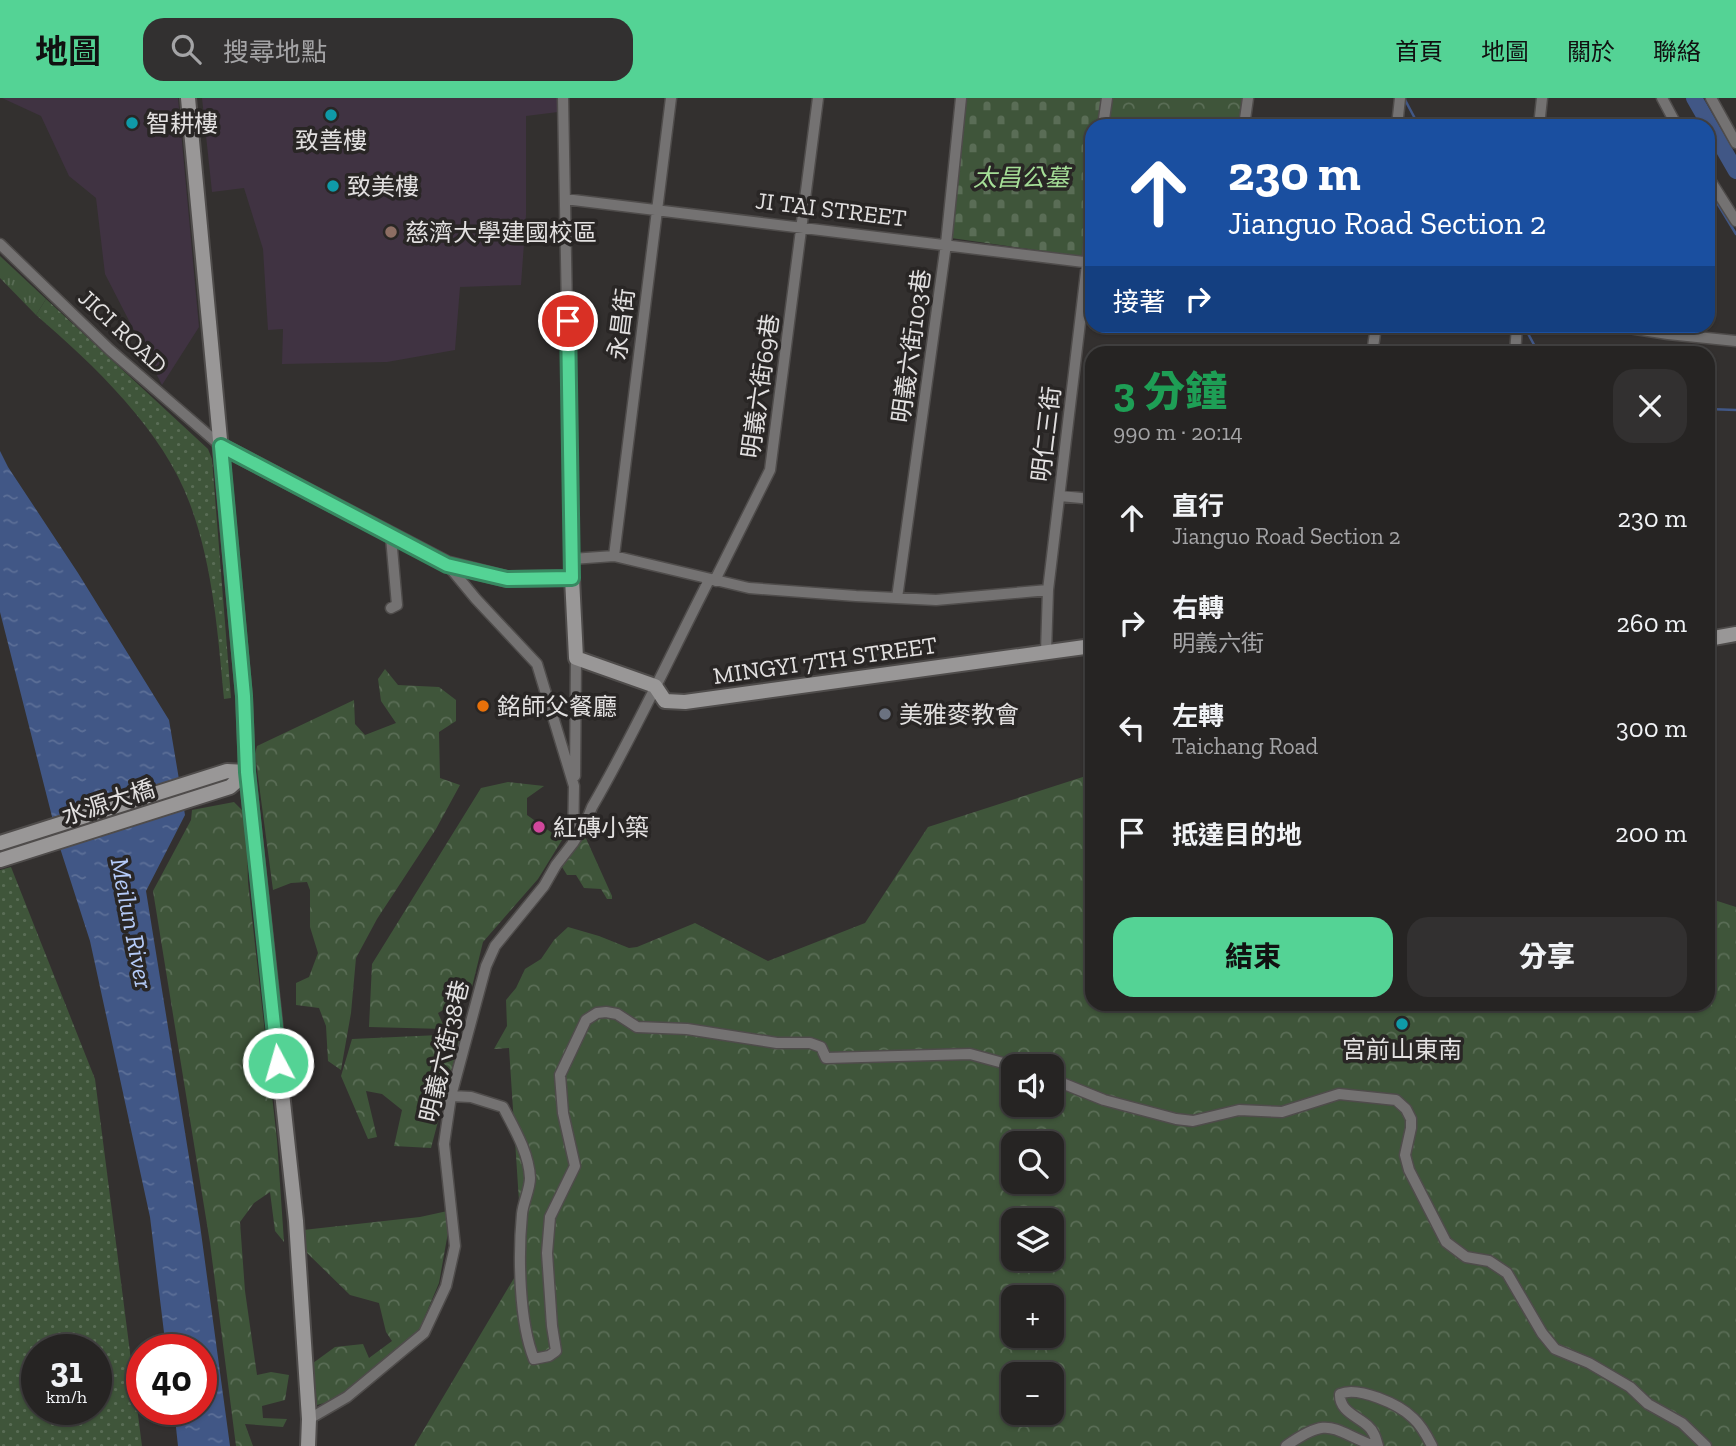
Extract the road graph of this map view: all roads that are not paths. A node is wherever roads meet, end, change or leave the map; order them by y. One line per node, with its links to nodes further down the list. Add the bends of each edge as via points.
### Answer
1 (188, 98): 29 (street)
2 (563, 98): 19 (street)
3 (671, 98): 20 (street, 永昌街)
4 (818, 98): 22 (street, 明義六街69巷)
5 (961, 98): 24 (street, 明義六街103巷)
6 (1107, 98): 12 (street)
7 (1248, 98): 13 (street)
8 (1400, 98): 14 (street)
9 (1542, 98): 15 (street)
10 (1662, 98): 16 (street)
11 (1711, 98): 17 (street)
12 (1104, 119)
13 (1245, 119)
14 (1398, 119)
15 (1540, 119)
16 (1673, 119)
17 (1736, 143)
18 (1715, 188): 21 (street)
19 (565, 199): 20 (street, JI TAI STREET); 34 (street)
20 (657, 208): 22 (street, JI TAI STREET); 33 (street, 永昌街)
21 (1736, 221)
22 (803, 228): 24 (street, JI TAI STREET); 37 (street, 明義六街69巷, via 770,470)
23 (0, 244): 29 (street, JICI ROAD, via 110,350)
24 (946, 244): 25 (street, JI TAI STREET); 39 (street, 明義六街103巷)
25 (1085, 261)
26 (1085, 301): 30 (street, 明仁三街)
27 (1687, 333): 28 (street)
28 (1736, 341)
29 (221, 446): 32 (street); 47 (street)
30 (1060, 496): 31 (street); 38 (street, 明仁三街)
31 (1085, 498)
32 (391, 537): 35 (street); 40 (street, via 397,605)
33 (614, 556): 34 (street); 37 (street)
34 (572, 559): 36 (street)
35 (447, 565): 36 (street, via 507,579); 48 (street, via 537,664)
36 (572, 578): 45 (street)
37 (713, 580): 39 (street, via 749,588); 46 (street, 明義六街69巷)
38 (1048, 590): 39 (street, via 936,600); 44 (street, 明仁三街)
39 (897, 598)
40 (391, 608)
41 (1736, 634): 42 (street)
42 (1715, 638)
43 (1085, 647): 44 (street, MINGYI 7TH STREET)
44 (1046, 652): 46 (street, MINGYI 7TH STREET, via 685,702 665,701)
45 (576, 658): 46 (street, MINGYI 7TH STREET); 48 (street)
46 (655, 687): 50 (street, 明義六街38巷)
47 (247, 772): 49 (street, 水源大橋, via 227,771); 51 (street, 水源大橋, via 230,787); 55 (street, via 296,1221)
48 (575, 786): 50 (street)
49 (0, 843)
50 (573, 843): 54 (street, 明義六街38巷, via 495,946)
51 (0, 860)
52 (1001, 1062): 54 (street, via 970,1054 826,1058 821,1047 810,1043 637,1027 617,1014 597,1013 586,1020 560,1075 575,1166 550,1217 547,1253 556,1351 534,1359 524,1321 520,1249 529,1168 503,1107)
53 (1064, 1084): 60 (street, via 1104,1100 1193,1121 1239,1110 1282,1112 1339,1094 1396,1100 1410,1119 1405,1155 1409,1170 1446,1241 1466,1257 1489,1261 1507,1273 1555,1349 1630,1387)
54 (452, 1096): 55 (street, 明義六街38巷, via 444,1144 455,1246 446,1286 424,1333 347,1397)
55 (309, 1419): 56 (street)
56 (308, 1446)
57 (1286, 1446): 58 (street, via 1321,1426)
58 (1376, 1446): 59 (street, via 1370,1427 1346,1410 1340,1394 1370,1395 1399,1408 1413,1418)
59 (1432, 1446)
60 (1706, 1446)

